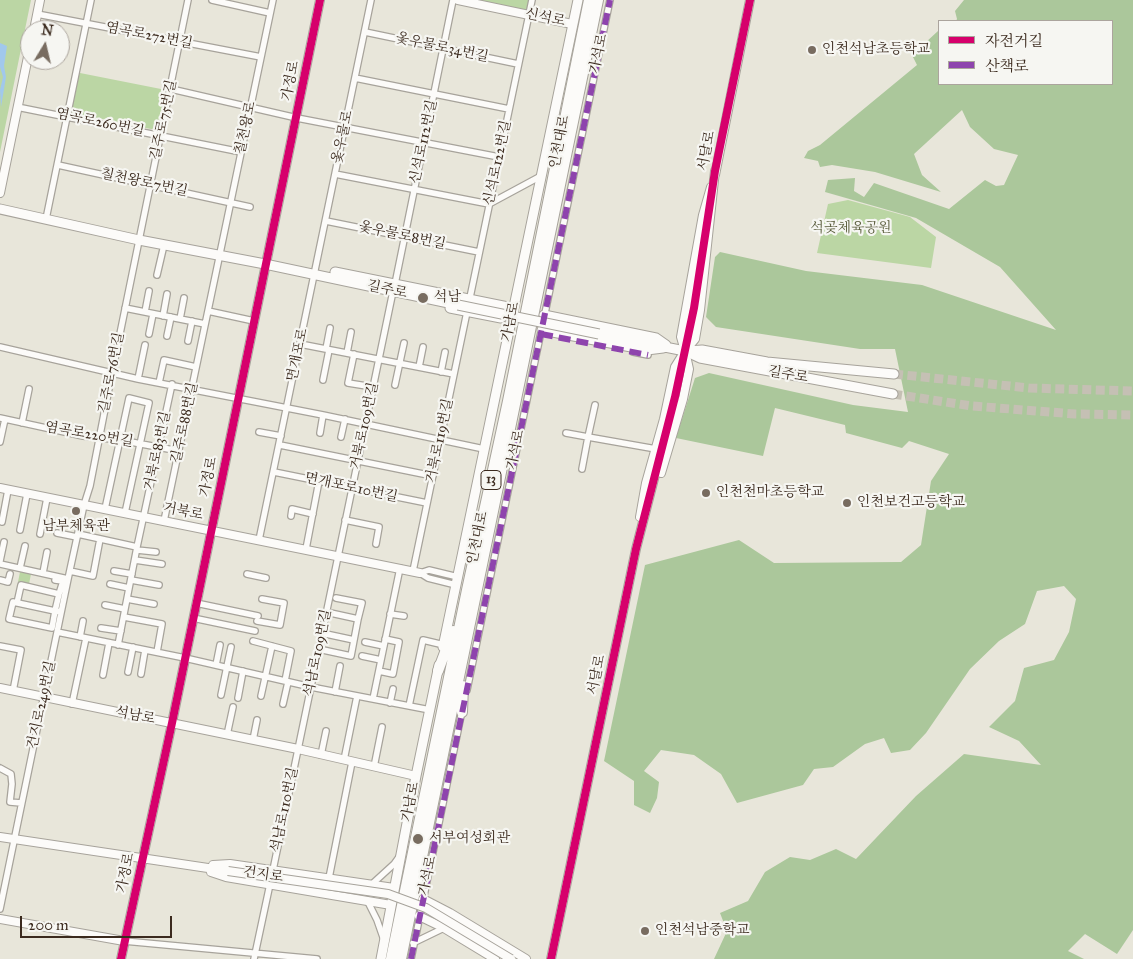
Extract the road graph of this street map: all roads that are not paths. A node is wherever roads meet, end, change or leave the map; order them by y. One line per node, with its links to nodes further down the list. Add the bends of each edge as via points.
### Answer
1 (40, 0): 17 (street)
2 (92, 0): 20 (street)
3 (188, 0): 23 (street, 길주로75번길)
4 (212, 0): 16 (street)
5 (273, 0): 16 (street, 칠천왕로)
6 (320, 0): 35 (street, 가정로)
7 (371, 0): 22 (street, 옻우물로)
8 (453, 0): 24 (street, 신석로112번길)
9 (458, 0): 18 (street, 신석로)
10 (532, 0): 18 (street, 신석로122번길)
11 (578, 0): 21 (main road, 가남로)
12 (589, 0): 196 (highway, 인천대로 / 13)
13 (598, 0): 232 (highway, 인천대로 / 13)
14 (610, 0): 74 (street, 가석로)
15 (750, 0): 69 (street, 서달로, via 715,171)
16 (270, 13): 25 (street, 칠천왕로)
17 (37, 14): 19 (street); 20 (street, 염곡로272번길)
18 (529, 15): 21 (street, 신석로); 26 (street, 신석로122번길)
19 (36, 20)
20 (86, 24): 23 (street, 염곡로272번길); 34 (street)
21 (572, 24): 43 (main road, 가남로)
22 (365, 32): 24 (street, 옻우물로34번길); 28 (street, 옻우물로)
23 (180, 42): 25 (street, 염곡로272번길); 29 (street, 길주로75번길)
24 (443, 48): 26 (street, 옻우물로34번길); 30 (street, 신석로112번길)
25 (261, 57): 32 (street, 칠천왕로)
26 (518, 64): 33 (street, 신석로122번길)
27 (25, 70): 31 (street)
28 (355, 78): 30 (street); 36 (street, 옻우물로)
29 (170, 89): 32 (street); 37 (street, 길주로75번길)
30 (434, 95): 33 (street); 38 (street, 신석로112번길)
31 (17, 107): 34 (street, 염곡로260번길); 46 (street)
32 (250, 108): 35 (street); 39 (street, 칠천왕로)
33 (509, 109): 40 (street, 신석로122번길)
34 (67, 116): 37 (street, 염곡로260번길); 41 (street)
35 (297, 118): 36 (street); 58 (street, 가정로)
36 (345, 128): 38 (street); 42 (street, 옻우물로)
37 (160, 136): 39 (street, 염곡로260번길); 44 (street, 길주로75번길)
38 (424, 142): 40 (street); 45 (street, 신석로112번길)
39 (241, 152): 47 (street, 칠천왕로)
40 (499, 156): 48 (street, 신석로122번길)
41 (58, 165): 44 (street, 칠천왕로7번길); 51 (street)
42 (335, 174): 45 (street); 52 (street, 옻우물로)
43 (541, 176): 48 (street); 68 (main road, 가남로)
44 (150, 184): 47 (street, 칠천왕로7번길); 54 (street, 길주로75번길)
45 (414, 189): 48 (street); 53 (street, 신석로112번길)
46 (0, 193)
47 (230, 202): 49 (street, 칠천왕로7번길); 57 (street, 칠천왕로)
48 (489, 204): 56 (street, 신석로122번길)
49 (250, 206)
50 (0, 209): 51 (main road, 길주로)
51 (46, 219): 54 (main road, 길주로)
52 (326, 221): 53 (street, 옻우물로8번길); 59 (street, 옻우물로)
53 (404, 237): 56 (street, 옻우물로8번길); 61 (street, 신석로112번길)
54 (139, 240): 55 (main road, 길주로); 67 (street, 길주로76번길)
55 (164, 245): 57 (main road, 길주로); 60 (street)
56 (479, 252): 66 (street, 신석로122번길)
57 (220, 256): 58 (main road, 길주로); 70 (street, 길주로88번길)
58 (266, 264): 59 (main road, 길주로); 78 (street, 가정로)
59 (315, 274): 61 (main road, via 333,272); 64 (main road, via 330,283); 89 (street, 면개포로); 93 (main road, 길주로, bridge)
60 (157, 276)
61 (395, 284): 66 (main road)
62 (149, 291): 71 (street)
63 (167, 294): 75 (street)
64 (392, 296): 72 (main road); 100 (street, 거북로109번길)
65 (184, 298): 77 (street)
66 (469, 300): 68 (main road); 72 (street, 신석로122번길)
67 (125, 308): 71 (street); 105 (street, 길주로76번길)
68 (514, 308): 79 (main road, 가남로)
69 (693, 308): 95 (street, via 681,337); 95 (street, via 695,339)
70 (208, 311): 78 (street); 81 (street, 길주로88번길)
71 (145, 312): 73 (street)
72 (467, 312): 79 (main road); 106 (street, 거북로119번길)
73 (153, 314): 75 (street); 85 (street)
74 (544, 315): 84 (street, 가석로); 93 (main road, 길주로, via 656,338)
75 (163, 316): 76 (street)
76 (171, 317): 77 (street); 86 (street)
77 (180, 319): 80 (street)
78 (254, 320): 118 (street, 가정로)
79 (511, 320): 140 (main road, 가남로)
80 (192, 321): 81 (street); 87 (street)
81 (205, 324): 102 (street, 길주로88번길)
82 (330, 328): 94 (street)
83 (351, 332): 97 (street)
84 (541, 332): 93 (main road, 길주로, via 647,350); 99 (street); 268 (street, 가석로)
85 (149, 334)
86 (167, 336)
87 (188, 341)
88 (404, 343): 101 (street)
89 (300, 344): 94 (street); 120 (street, 면개포로)
90 (145, 345): 108 (street)
91 (0, 347): 105 (street)
92 (423, 347): 103 (street)
93 (668, 347): 95 (main road, 길주로)
94 (327, 349): 97 (street); 109 (street)
95 (685, 351): 107 (main road, 길주로, via 702,350 767,362); 116 (main road, 길주로, via 700,358); 117 (street, via 675,367); 117 (street, via 689,370)
96 (445, 352): 104 (street)
97 (346, 353): 98 (street)
98 (354, 354): 100 (street); 113 (street, via 348,383)
99 (648, 355)
100 (379, 359): 101 (street); 113 (street, 거북로109번길)
101 (400, 363): 103 (street); 112 (street)
102 (196, 367): 110 (street, via 164,360); 115 (street, 길주로88번길)
103 (419, 367): 104 (street)
104 (441, 372): 106 (street)
105 (112, 373): 108 (street); 132 (street, 길주로76번길)
106 (454, 374): 134 (street, 거북로119번길)
107 (894, 374)
108 (138, 378): 110 (street)
109 (323, 380)
110 (159, 383): 111 (street)
111 (172, 384): 115 (street); 138 (street, 거북로83번길)
112 (395, 385)
113 (373, 388): 125 (street, 거북로109번길)
114 (29, 389): 124 (street)
115 (192, 389): 118 (street); 141 (street, 길주로88번길)
116 (893, 394)
117 (676, 397): 139 (street); 173 (street, 서달로)
118 (238, 398): 120 (street); 162 (street, 가정로)
119 (595, 404): 131 (street)
120 (287, 408): 121 (street); 129 (street, 면개포로)
121 (323, 415): 123 (street); 127 (street)
122 (2, 418): 124 (street, 염곡로220번길); 135 (street)
123 (344, 420): 125 (street); 130 (street)
124 (22, 422): 132 (street, 염곡로220번길)
125 (365, 424): 134 (street); 142 (street, 거북로109번길)
126 (259, 432): 129 (street)
127 (320, 433)
128 (566, 433): 131 (street)
129 (281, 436): 137 (street, 면개포로)
130 (342, 437)
131 (588, 437): 139 (street); 143 (street)
132 (99, 438): 133 (street, 염곡로220번길); 152 (street, 길주로76번길)
133 (120, 440): 136 (street, 염곡로220번길); 136 (street, via 129,398 148,402); 153 (street)
134 (441, 440): 140 (street); 145 (street, 거북로119번길)
135 (0, 442)
136 (140, 444): 138 (street, 염곡로220번길); 154 (street)
137 (280, 445): 142 (street); 144 (street, 면개포로)
138 (158, 448): 141 (street, 염곡로220번길); 157 (street, 거북로83번길)
139 (656, 448): 173 (street, via 643,498)
140 (484, 450): 192 (main road, 가남로)
141 (179, 451): 159 (street, 길주로88번길)
142 (358, 460): 145 (street); 147 (street, 거북로109번길)
143 (582, 469)
144 (274, 472): 146 (street, 면개포로10번길); 167 (street, 면개포로)
145 (432, 476): 151 (street, 거북로119번길)
146 (319, 481): 147 (street, 면개포로10번길); 155 (street)
147 (352, 488): 151 (street, 면개포로10번길); 158 (street, 거북로109번길)
148 (4, 489): 149 (street, 거북로); 160 (street, 거북로)
149 (27, 494): 150 (street, 거북로); 161 (street)
150 (47, 498): 152 (street, 거북로); 164 (street)
151 (427, 503): 184 (street, 거북로119번길)
152 (84, 505): 153 (street, 거북로); 165 (street, 건지로249번길)
153 (106, 509): 154 (street, 거북로)
154 (125, 513): 157 (street, 거북로)
155 (312, 514): 156 (street, via 292,509); 172 (street)
156 (291, 516)
157 (144, 517): 159 (street, 거북로); 171 (street, 거북로83번길)
158 (345, 520): 169 (street, via 379,526); 176 (street, 거북로109번길)
159 (164, 521): 162 (street, 거북로)
160 (2, 522)
161 (20, 530)
162 (211, 530): 167 (street, 거북로); 202 (street, 가정로)
163 (57, 533): 165 (street)
164 (40, 534)
165 (78, 536): 166 (street); 182 (street, 건지로249번길)
166 (100, 539): 171 (street); 182 (street, via 93,576)
167 (259, 540): 172 (street, 거북로)
168 (4, 542): 178 (street)
169 (376, 544)
170 (25, 546): 180 (street)
171 (137, 548): 175 (street); 177 (street, 거북로83번길)
172 (306, 549): 176 (street, 거북로)
173 (636, 549): 312 (street, 서달로)
174 (47, 552): 186 (street)
175 (156, 552)
176 (338, 556): 181 (street, 거북로); 207 (street, 석남로109번길)
177 (135, 560): 179 (street); 188 (street, 거북로83번길)
178 (0, 562): 180 (street)
179 (162, 564)
180 (20, 568): 186 (street)
181 (400, 568): 184 (street, 거북로); 208 (street)
182 (70, 571): 190 (street, 건지로249번길)
183 (114, 571): 188 (street)
184 (416, 572): 192 (street, via 429,570)
185 (10, 574): 191 (street, via 8,582)
186 (41, 574): 190 (street); 197 (street, via 63,581)
187 (247, 574): 189 (street)
188 (131, 577): 194 (street); 195 (street, 거북로83번길)
189 (266, 578)
190 (68, 579): 206 (street, 건지로249번길)
191 (0, 580)
192 (457, 581): 227 (main road, 가남로)
193 (110, 584): 195 (street)
194 (159, 585)
195 (129, 588): 199 (street, 거북로83번길)
196 (467, 590): 243 (highway); 306 (highway, 인천대로 / 13)
197 (60, 594): 201 (street, via 21,585); 206 (street)
198 (336, 598): 212 (street, via 362,603)
199 (127, 599): 203 (street); 205 (street, 거북로83번길)
200 (262, 599): 202 (street, via 284,603 280,625)
201 (17, 603): 206 (street); 206 (street, via 13,602 9,619 52,628)
202 (196, 603): 211 (street, 가정로)
203 (154, 604)
204 (105, 605): 205 (street)
205 (125, 609): 210 (street, 거북로83번길)
206 (58, 611): 217 (street, 건지로249번길)
207 (326, 612): 212 (street); 251 (street, 석남로109번길)
208 (390, 614): 209 (street); 220 (street)
209 (404, 616)
210 (124, 617): 215 (street, 거북로83번길); 236 (street, via 162,624)
211 (193, 618): 216 (street); 238 (street, 가정로)
212 (358, 619): 221 (street)
213 (83, 621): 219 (street)
214 (101, 628): 215 (street)
215 (121, 631): 225 (street, 거북로83번길)
216 (255, 631)
217 (57, 632): 219 (street); 259 (street, 건지로249번길)
218 (326, 634): 221 (street)
219 (83, 638): 224 (street); 263 (street)
220 (385, 639): 230 (street); 245 (street, via 399,642 393,674)
221 (354, 640): 235 (street, via 351,656)
222 (253, 641): 229 (street)
223 (365, 642): 230 (street)
224 (109, 643): 225 (street); 248 (street)
225 (118, 645): 233 (street)
226 (220, 645): 240 (street)
227 (444, 645): 243 (main road, 가남로); 265 (street, via 423,640)
228 (0, 646): 254 (street, via 21,650)
229 (272, 646): 249 (street); 250 (street, via 291,650)
230 (384, 646): 239 (street)
231 (231, 647): 242 (street)
232 (466, 647): 268 (highway); 307 (highway, 인천대로 / 13)
233 (133, 648): 234 (street); 246 (street)
234 (146, 650): 236 (street); 247 (street)
235 (323, 650)
236 (157, 652): 238 (street)
237 (362, 656): 239 (street)
238 (185, 658): 240 (street); 270 (street, 가정로)
239 (381, 660): 245 (street)
240 (216, 665): 242 (street)
241 (340, 666): 255 (street)
242 (227, 667): 244 (street); 256 (street)
243 (438, 670): 267 (main road, 가남로)
244 (243, 671): 249 (street); 260 (street)
245 (379, 671): 261 (street)
246 (128, 672)
247 (141, 674)
248 (103, 675)
249 (266, 677): 250 (street); 257 (street)
250 (286, 682): 251 (street); 264 (street)
251 (310, 687): 255 (street); 275 (street, 석남로109번길)
252 (0, 688): 254 (street, 석남로)
253 (393, 689): 262 (street)
254 (14, 691): 259 (street, 석남로)
255 (335, 692): 258 (street)
256 (221, 695)
257 (261, 696)
258 (357, 696): 261 (street); 277 (street)
259 (43, 698): 263 (street, 석남로); 281 (street, 건지로249번길)
260 (238, 698)
261 (373, 699): 262 (street)
262 (390, 702): 265 (street)
263 (72, 704): 270 (street, 석남로)
264 (283, 704)
265 (409, 706): 267 (street)
266 (233, 707): 273 (street)
267 (430, 710): 280 (main road, 가남로)
268 (462, 712): 292 (street, 가석로)
269 (257, 720): 274 (street)
270 (172, 723): 273 (street, 석남로); 285 (street, 가정로)
271 (382, 727): 278 (street)
272 (326, 732): 276 (street)
273 (227, 735): 274 (street, 석남로)
274 (253, 740): 275 (street, 석남로)
275 (298, 749): 276 (street, 석남로); 287 (street, 석남로110번길)
276 (321, 755): 277 (street, 석남로)
277 (348, 761): 278 (street, 석남로); 288 (street)
278 (374, 766): 280 (street, 석남로)
279 (0, 768): 281 (street, via 11,774 10,802)
280 (416, 776): 284 (main road, 가남로)
281 (21, 803): 283 (street, 건지로249번길)
282 (0, 837): 283 (street, 건지로)
283 (14, 839): 285 (street, 건지로); 295 (street, 건지로249번길)
284 (400, 856): 290 (street); 291 (main road, 가남로)
285 (142, 859): 286 (street, 건지로); 300 (street, 가정로)
286 (198, 867): 287 (street, via 230,864); 289 (street, via 226,877); 310 (street, 건지로, bridge, via 368,890 397,897 426,908)
287 (272, 870): 288 (street)
288 (329, 878): 290 (street)
289 (270, 884): 293 (street); 302 (street)
290 (371, 885): 291 (street)
291 (394, 888): 294 (main road, 가남로)
292 (423, 899): 296 (street, 가석로); 311 (street)
293 (367, 900): 294 (street); 299 (street)
294 (391, 905): 299 (main road, 가남로)
295 (0, 909)
296 (419, 916): 298 (street); 301 (street, 가석로)
297 (0, 920): 300 (street)
298 (444, 928): 301 (street); 309 (street)
299 (384, 940): 305 (main road, 가남로)
300 (124, 941): 302 (street); 303 (street, 가정로)
301 (414, 943): 308 (street, 가석로)
302 (255, 956): 304 (street)
303 (120, 959)
304 (317, 959)
305 (381, 959)
306 (391, 959)
307 (400, 959)
308 (410, 959)
309 (495, 959)
310 (511, 959)
311 (526, 959)
312 (551, 959)

